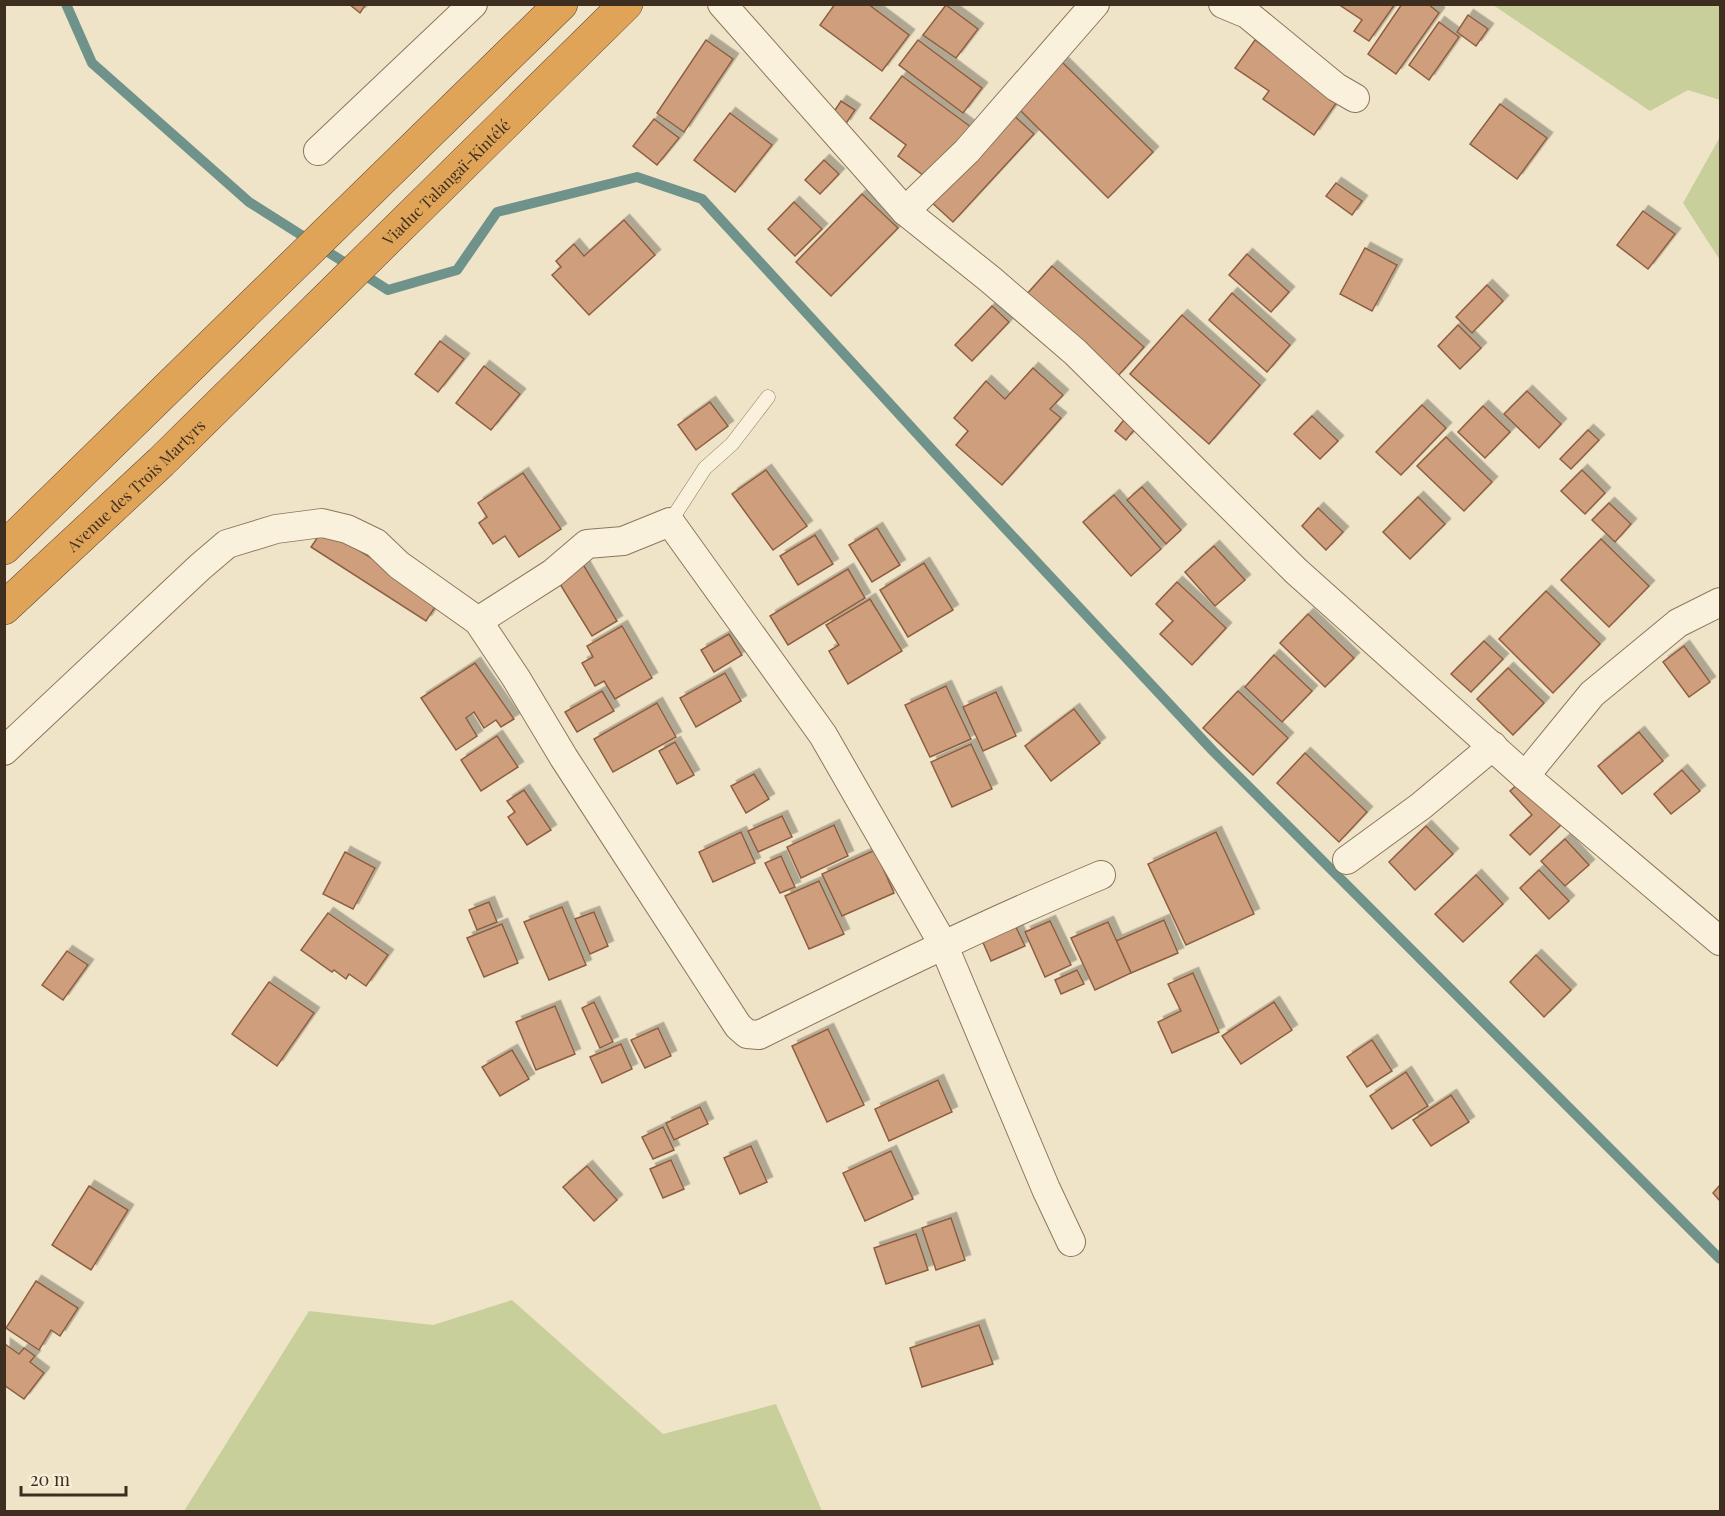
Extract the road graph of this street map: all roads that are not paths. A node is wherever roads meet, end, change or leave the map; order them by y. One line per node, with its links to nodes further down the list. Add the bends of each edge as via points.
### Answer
1 (473, 4): 8 (street)
2 (561, 4): 13 (highway)
3 (626, 4): 10 (highway, Viaduc Talangaï-Kintélé)
4 (722, 4): 9 (street)
5 (1095, 4): 9 (street, via 967,152)
6 (1223, 4): 7 (street, via 1247,14)
7 (1355, 98)
8 (318, 151)
9 (905, 212): 17 (street, via 1075,352 1296,571)
10 (265, 360): 15 (highway, Avenue des Trois Martyrs)
11 (768, 397): 12 (lane, via 732,444 705,468)
12 (670, 522): 16 (street, via 623,541 587,544 553,573); 23 (street, via 823,735)
13 (4, 548)
14 (1720, 602): 19 (street, via 1678,623 1592,694)
15 (4, 608)
16 (478, 621): 18 (street, via 399,565 376,543 346,529 322,523 276,529 227,544); 23 (street, via 738,1026 747,1034 759,1035)
17 (1493, 746): 19 (street); 20 (street)
18 (4, 751)
19 (1525, 776): 22 (street)
20 (1347, 860)
21 (1101, 875): 23 (street)
22 (1720, 941)
23 (944, 944): 24 (street)
24 (1071, 1242)

